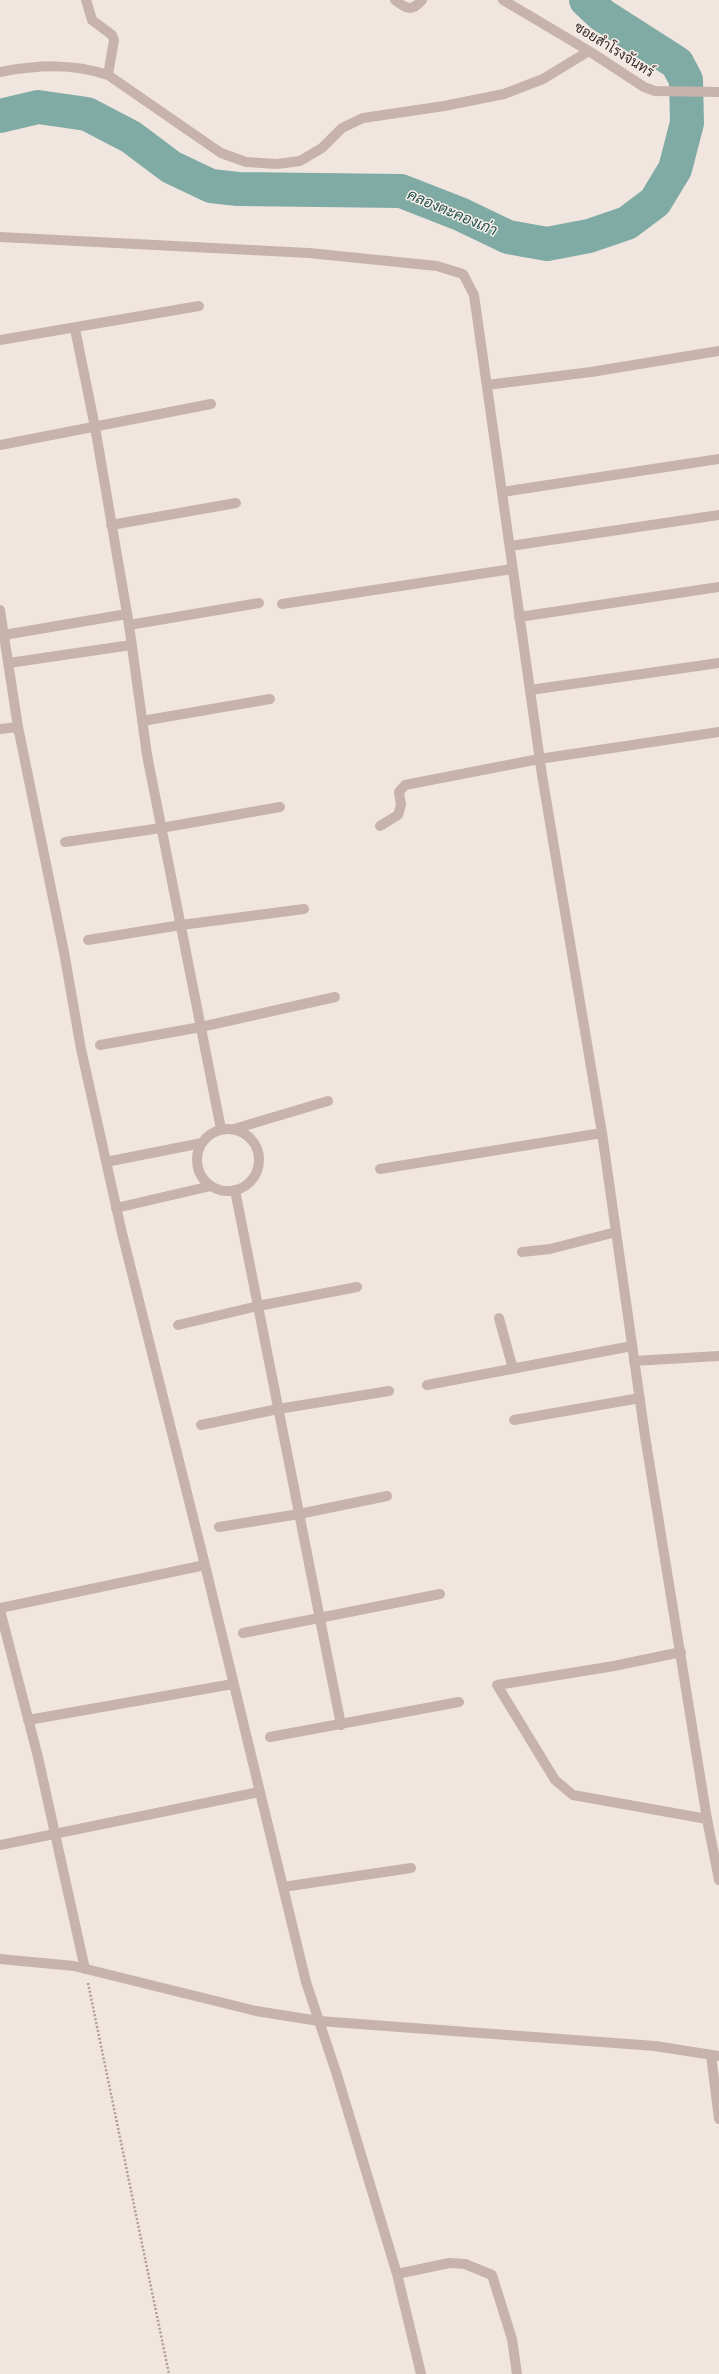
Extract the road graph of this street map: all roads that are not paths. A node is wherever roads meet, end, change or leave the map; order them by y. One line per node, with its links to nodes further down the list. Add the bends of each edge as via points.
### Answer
1 (86, 0): 7 (street, via 92,20 112,35 114,40)
2 (395, 0): 3 (street, via 406,9 410,9)
3 (422, 0)
4 (503, 0): 5 (street, ซอยสำโรงจันทร์)
5 (589, 51): 7 (street, via 543,79 504,94 363,118 342,128 322,148 300,161 277,164 246,162 221,153); 8 (street, ซอยสำโรงจันทร์, via 644,87 655,91)
6 (0, 72): 7 (street, via 42,65 90,69)
7 (108, 75)
8 (719, 92)
9 (0, 237): 14 (street, via 310,253 444,268 463,274 474,295)
10 (199, 306): 11 (street)
11 (75, 329): 12 (street); 16 (street)
12 (0, 340)
13 (719, 351): 14 (street, via 591,372)
14 (487, 385): 19 (street)
15 (212, 404): 16 (street)
16 (95, 427): 17 (street); 22 (street)
17 (0, 445)
18 (719, 459): 19 (street)
19 (502, 492): 23 (street)
20 (236, 503): 22 (street)
21 (719, 515): 23 (street)
22 (110, 525): 29 (street)
23 (510, 546): 24 (street)
24 (512, 569): 27 (street); 30 (street)
25 (719, 587): 30 (street)
26 (259, 603): 31 (street)
27 (282, 604)
28 (0, 610): 32 (street)
29 (127, 614): 31 (street); 32 (street)
30 (519, 617): 36 (street)
31 (129, 626): 33 (street)
32 (4, 636): 35 (street)
33 (131, 645): 35 (street); 38 (street)
34 (719, 662): 36 (street)
35 (9, 663): 39 (street)
36 (530, 690): 42 (street)
37 (270, 699): 38 (street)
38 (142, 721): 45 (street)
39 (18, 726): 40 (street); 58 (street, via 81,1049)
40 (0, 730)
41 (719, 732): 42 (street)
42 (539, 759): 44 (street, via 405,785 398,792 401,804 398,815); 56 (street)
43 (280, 806): 45 (street)
44 (380, 826)
45 (161, 828): 46 (street); 48 (street)
46 (65, 842)
47 (304, 909): 48 (street)
48 (181, 925): 49 (street); 51 (street)
49 (88, 940)
50 (335, 997): 51 (street)
51 (201, 1027): 52 (street); 54 (street)
52 (100, 1046)
53 (328, 1101): 55 (street)
54 (221, 1129): 55 (street); 57 (street, via 210,1134)
55 (234, 1129): 61 (street, via 245,1133 254,1142 259,1159 255,1176 246,1185)
56 (602, 1133): 59 (street); 63 (street)
57 (202, 1143): 58 (street); 60 (street, via 197,1154 197,1166 202,1178)
58 (106, 1162): 62 (street)
59 (380, 1169)
60 (211, 1186): 61 (street, via 222,1190); 62 (street)
61 (235, 1190): 66 (street)
62 (116, 1208): 82 (street)
63 (616, 1232): 64 (street, via 550,1249); 69 (street)
64 (522, 1252)
65 (358, 1287): 66 (street)
66 (258, 1306): 68 (street); 76 (street)
67 (499, 1318): 72 (street)
68 (178, 1325)
69 (632, 1346): 71 (street); 72 (street)
70 (719, 1356): 71 (street)
71 (634, 1360): 75 (street)
72 (513, 1369): 73 (street)
73 (427, 1385)
74 (389, 1391): 76 (street)
75 (640, 1398): 77 (street); 87 (street)
76 (278, 1409): 78 (street); 80 (street)
77 (514, 1420)
78 (201, 1425)
79 (387, 1496): 80 (street)
80 (299, 1514): 81 (street); 85 (street)
81 (219, 1527)
82 (205, 1565): 84 (street); 88 (street)
83 (440, 1594): 85 (street)
84 (0, 1609): 90 (street)
85 (320, 1618): 86 (street); 91 (street)
86 (243, 1633)
87 (680, 1652): 94 (street); 94 (street, via 614,1666 498,1685 555,1780 573,1795)
88 (233, 1684): 90 (street); 93 (street)
89 (458, 1702): 91 (street)
90 (28, 1720): 95 (street)
91 (341, 1725): 92 (street)
92 (270, 1737)
93 (259, 1792): 95 (street); 99 (street)
94 (707, 1819): 98 (street)
95 (55, 1835): 96 (street); 101 (street)
96 (0, 1845)
97 (411, 1868): 99 (street)
98 (719, 1880)
99 (283, 1887): 102 (street, via 306,1982)
100 (0, 1959): 101 (street)
101 (85, 1969): 102 (street, via 256,2011)
102 (319, 2021): 103 (street, via 655,2046); 105 (street)
103 (715, 2055): 104 (street)
104 (719, 2118)
105 (397, 2274): 106 (street); 107 (street, via 449,2263 465,2264 492,2275 512,2339)
106 (421, 2374)
107 (517, 2374)

